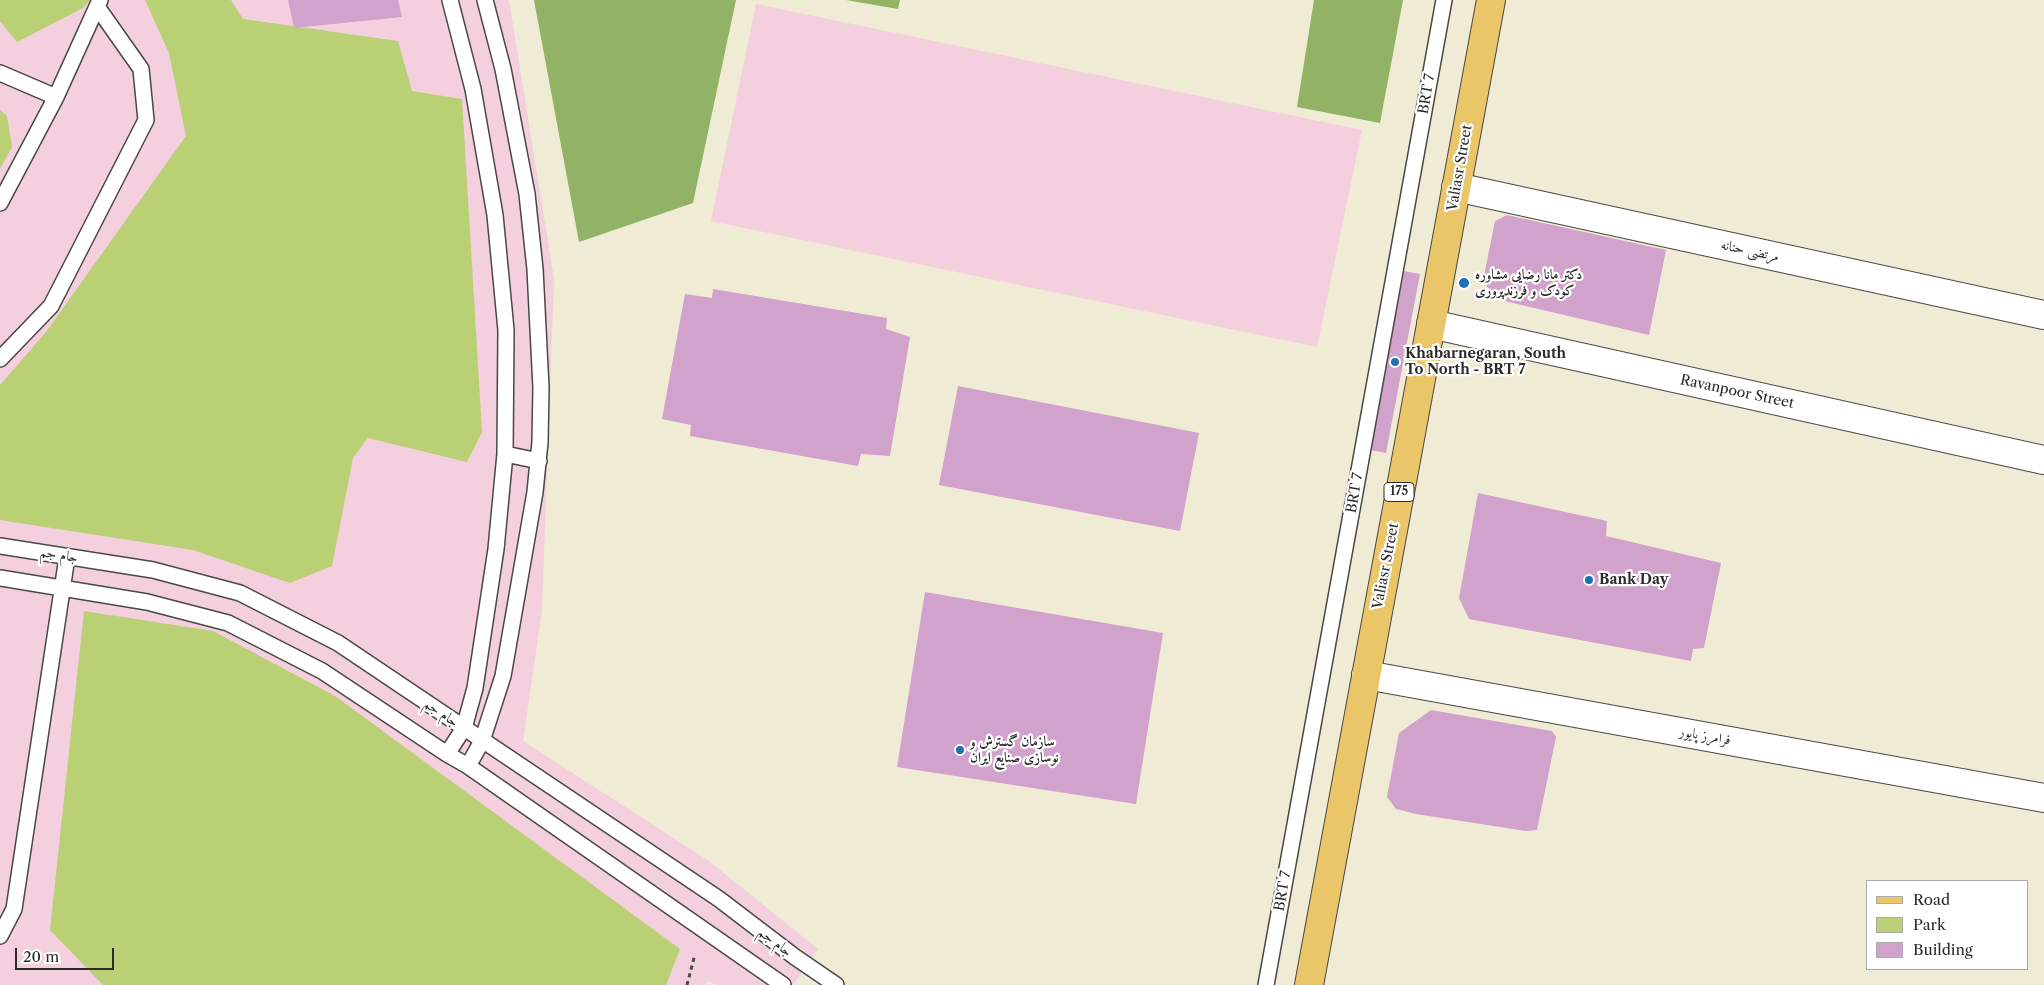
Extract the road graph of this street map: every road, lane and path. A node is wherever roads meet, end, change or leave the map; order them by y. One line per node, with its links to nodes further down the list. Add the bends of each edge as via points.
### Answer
1 (450, 0): 13 (lane, via 473,89 494,215 506,330)
2 (485, 0): 14 (lane, via 503,69 527,194 535,269 541,388)
3 (1444, 0): 29 (lane, BRT 7)
4 (1490, 0): 8 (main road, Valiasr Street / 175)
5 (99, 4): 7 (lane); 12 (lane, via 141,69 146,120 52,306)
6 (0, 73): 7 (lane)
7 (56, 97): 9 (lane)
8 (1456, 187): 10 (street, مرتضی حنانه); 11 (main road, Valiasr Street / 175)
9 (0, 203)
10 (2044, 315)
11 (1431, 324): 15 (street, Ravanpoor Street); 20 (main road, Valiasr Street / 175)
12 (0, 360)
13 (505, 454): 14 (lane); 21 (lane, via 496,549 475,688)
14 (539, 460): 22 (lane, via 504,676)
15 (2044, 460)
16 (0, 546): 17 (lane, جام جم)
17 (67, 556): 19 (lane); 21 (lane, جام جم, via 153,570 240,593 338,643)
18 (0, 578): 19 (lane)
19 (62, 588): 23 (lane, via 147,602 228,623 322,671); 26 (lane, via 14,909)
20 (1366, 674): 25 (street, فرامرز پایور); 30 (main road, Valiasr Street / 175)
21 (464, 728): 22 (lane, جام جم); 23 (lane)
22 (482, 741): 24 (lane); 28 (lane, جام جم, via 718,899)
23 (447, 754): 24 (lane)
24 (468, 766): 27 (lane)
25 (2044, 798)
26 (0, 936)
27 (783, 985)
28 (836, 985)
29 (1266, 985)
30 (1310, 985)

